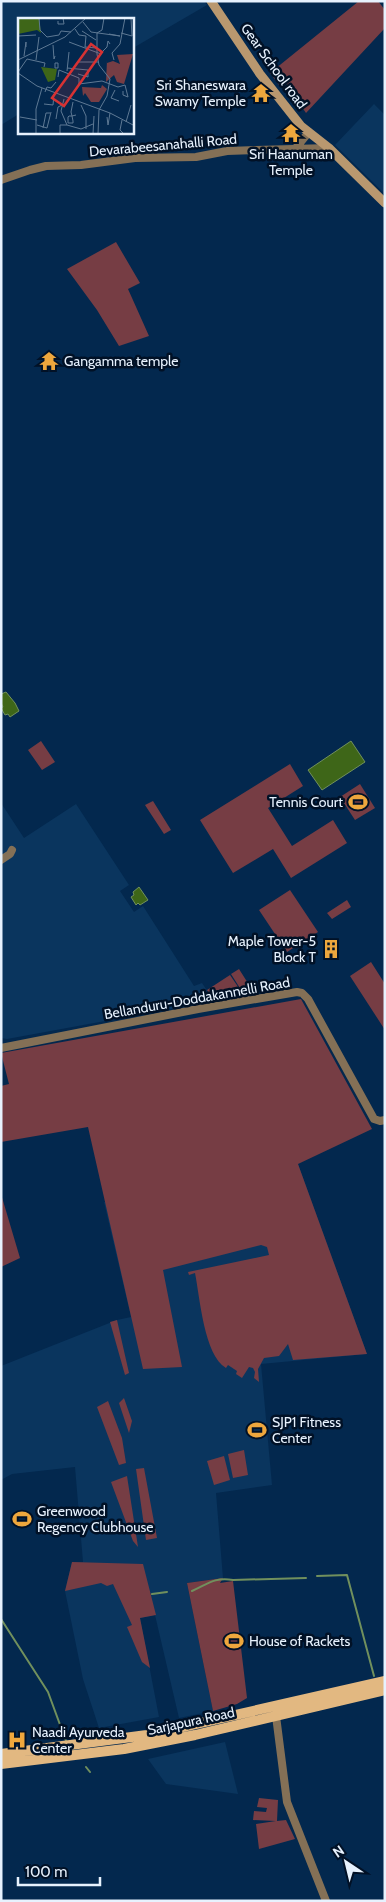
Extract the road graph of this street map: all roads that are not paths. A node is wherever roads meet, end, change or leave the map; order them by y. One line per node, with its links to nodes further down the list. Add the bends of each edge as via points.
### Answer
1 (211, 1): 2 (main road, Gear School road, via 275,94)
2 (309, 132): 3 (main road, Gear School road); 4 (street)
3 (328, 148): 4 (street, Devarabeesanahalli Road); 6 (main road, Gear School road)
4 (295, 149): 5 (street, Devarabeesanahalli Road, via 46,166)
5 (1, 180)
6 (385, 204)
7 (1, 854): 8 (street, via 12,850)
8 (1, 860)
9 (1, 1048): 10 (street, Bellanduru-Doddakannelli Road, via 297,992 308,999 374,1119)
10 (385, 1120)
11 (385, 1681): 14 (main road, Sarjapura Road)
12 (385, 1690): 13 (main road, Sarjapura Road)
13 (276, 1716): 14 (main road, Sarjapura Road); 17 (street, via 287,1802)
14 (199, 1729): 15 (main road, Sarjapura Road); 16 (main road, Sarjapura Road, via 125,1753)
15 (1, 1754)
16 (1, 1764)
17 (326, 1901)

